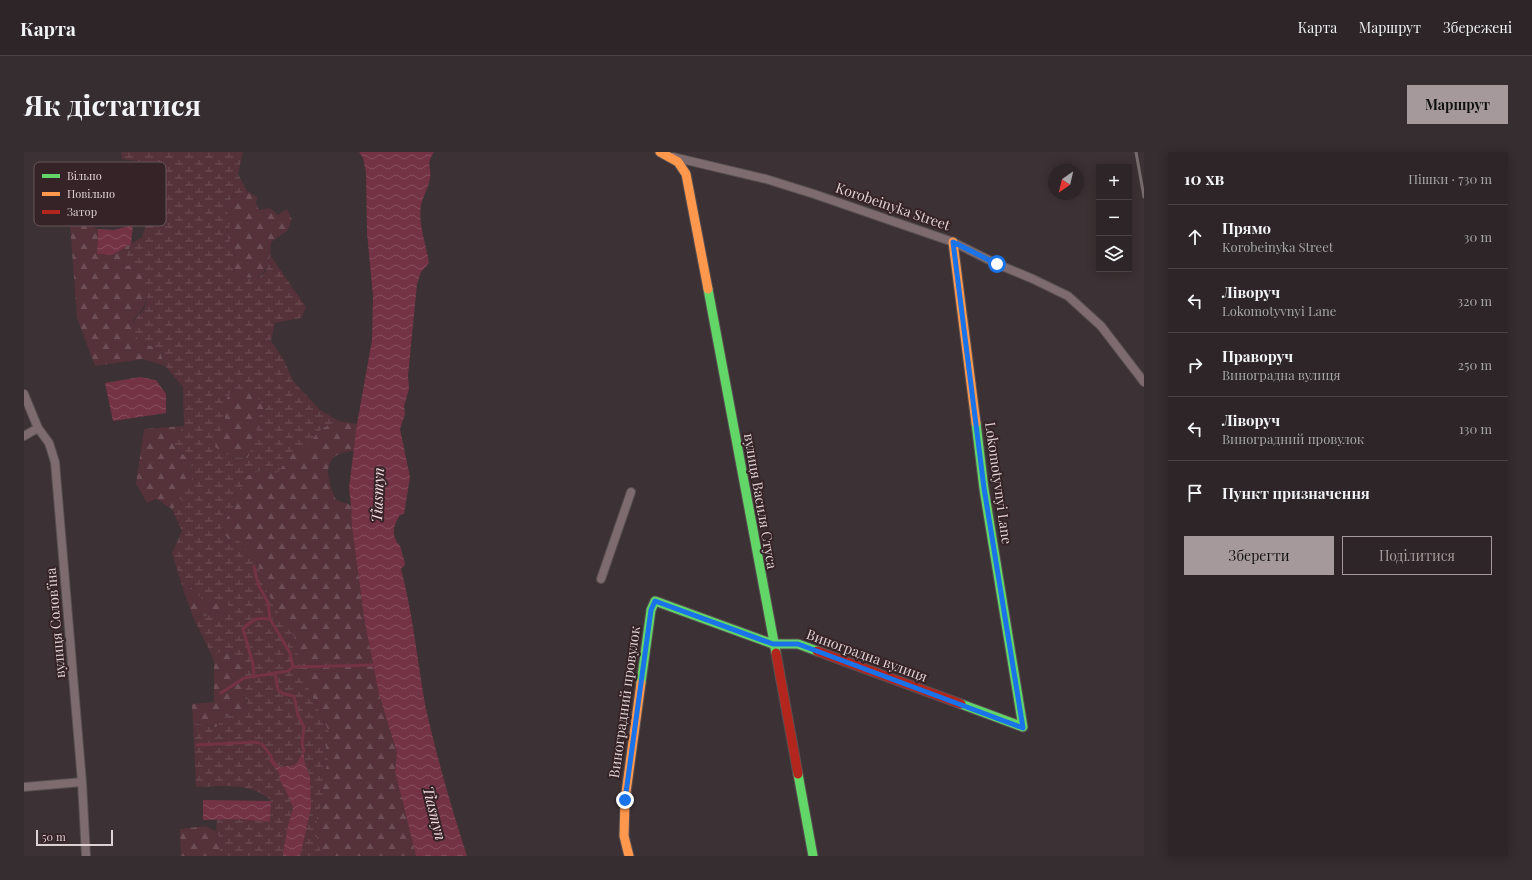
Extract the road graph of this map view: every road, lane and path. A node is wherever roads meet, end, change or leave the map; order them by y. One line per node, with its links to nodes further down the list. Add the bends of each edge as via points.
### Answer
1 (660, 152): 2 (street, Korobeinyka Street)
2 (672, 157): 3 (street, Korobeinyka Street, via 766,179); 11 (street, вулиця Василя Стуса, via 687,174)
3 (953, 242): 4 (street, Korobeinyka Street, via 1068,296 1101,326); 12 (street, Lokomotyvnyi Lane, via 984,488)
4 (1144, 382)
5 (24, 394): 6 (street, вулиця Солов'їна)
6 (38, 428): 7 (street); 13 (street, вулиця Солов'їна, via 49,443 54,462)
7 (24, 436)
8 (631, 492): 9 (street)
9 (601, 579)
10 (655, 601): 11 (street, Виноградна вулиця); 16 (street, Виноградний провулок, via 651,610 625,800 624,836)
11 (773, 644): 12 (street, Виноградна вулиця, via 798,644); 17 (street, вулиця Василя Стуса)
12 (1023, 728)
13 (82, 782): 14 (street); 15 (street, вулиця Солов'їна)
14 (24, 787)
15 (86, 856)
16 (629, 856)
17 (813, 856)

